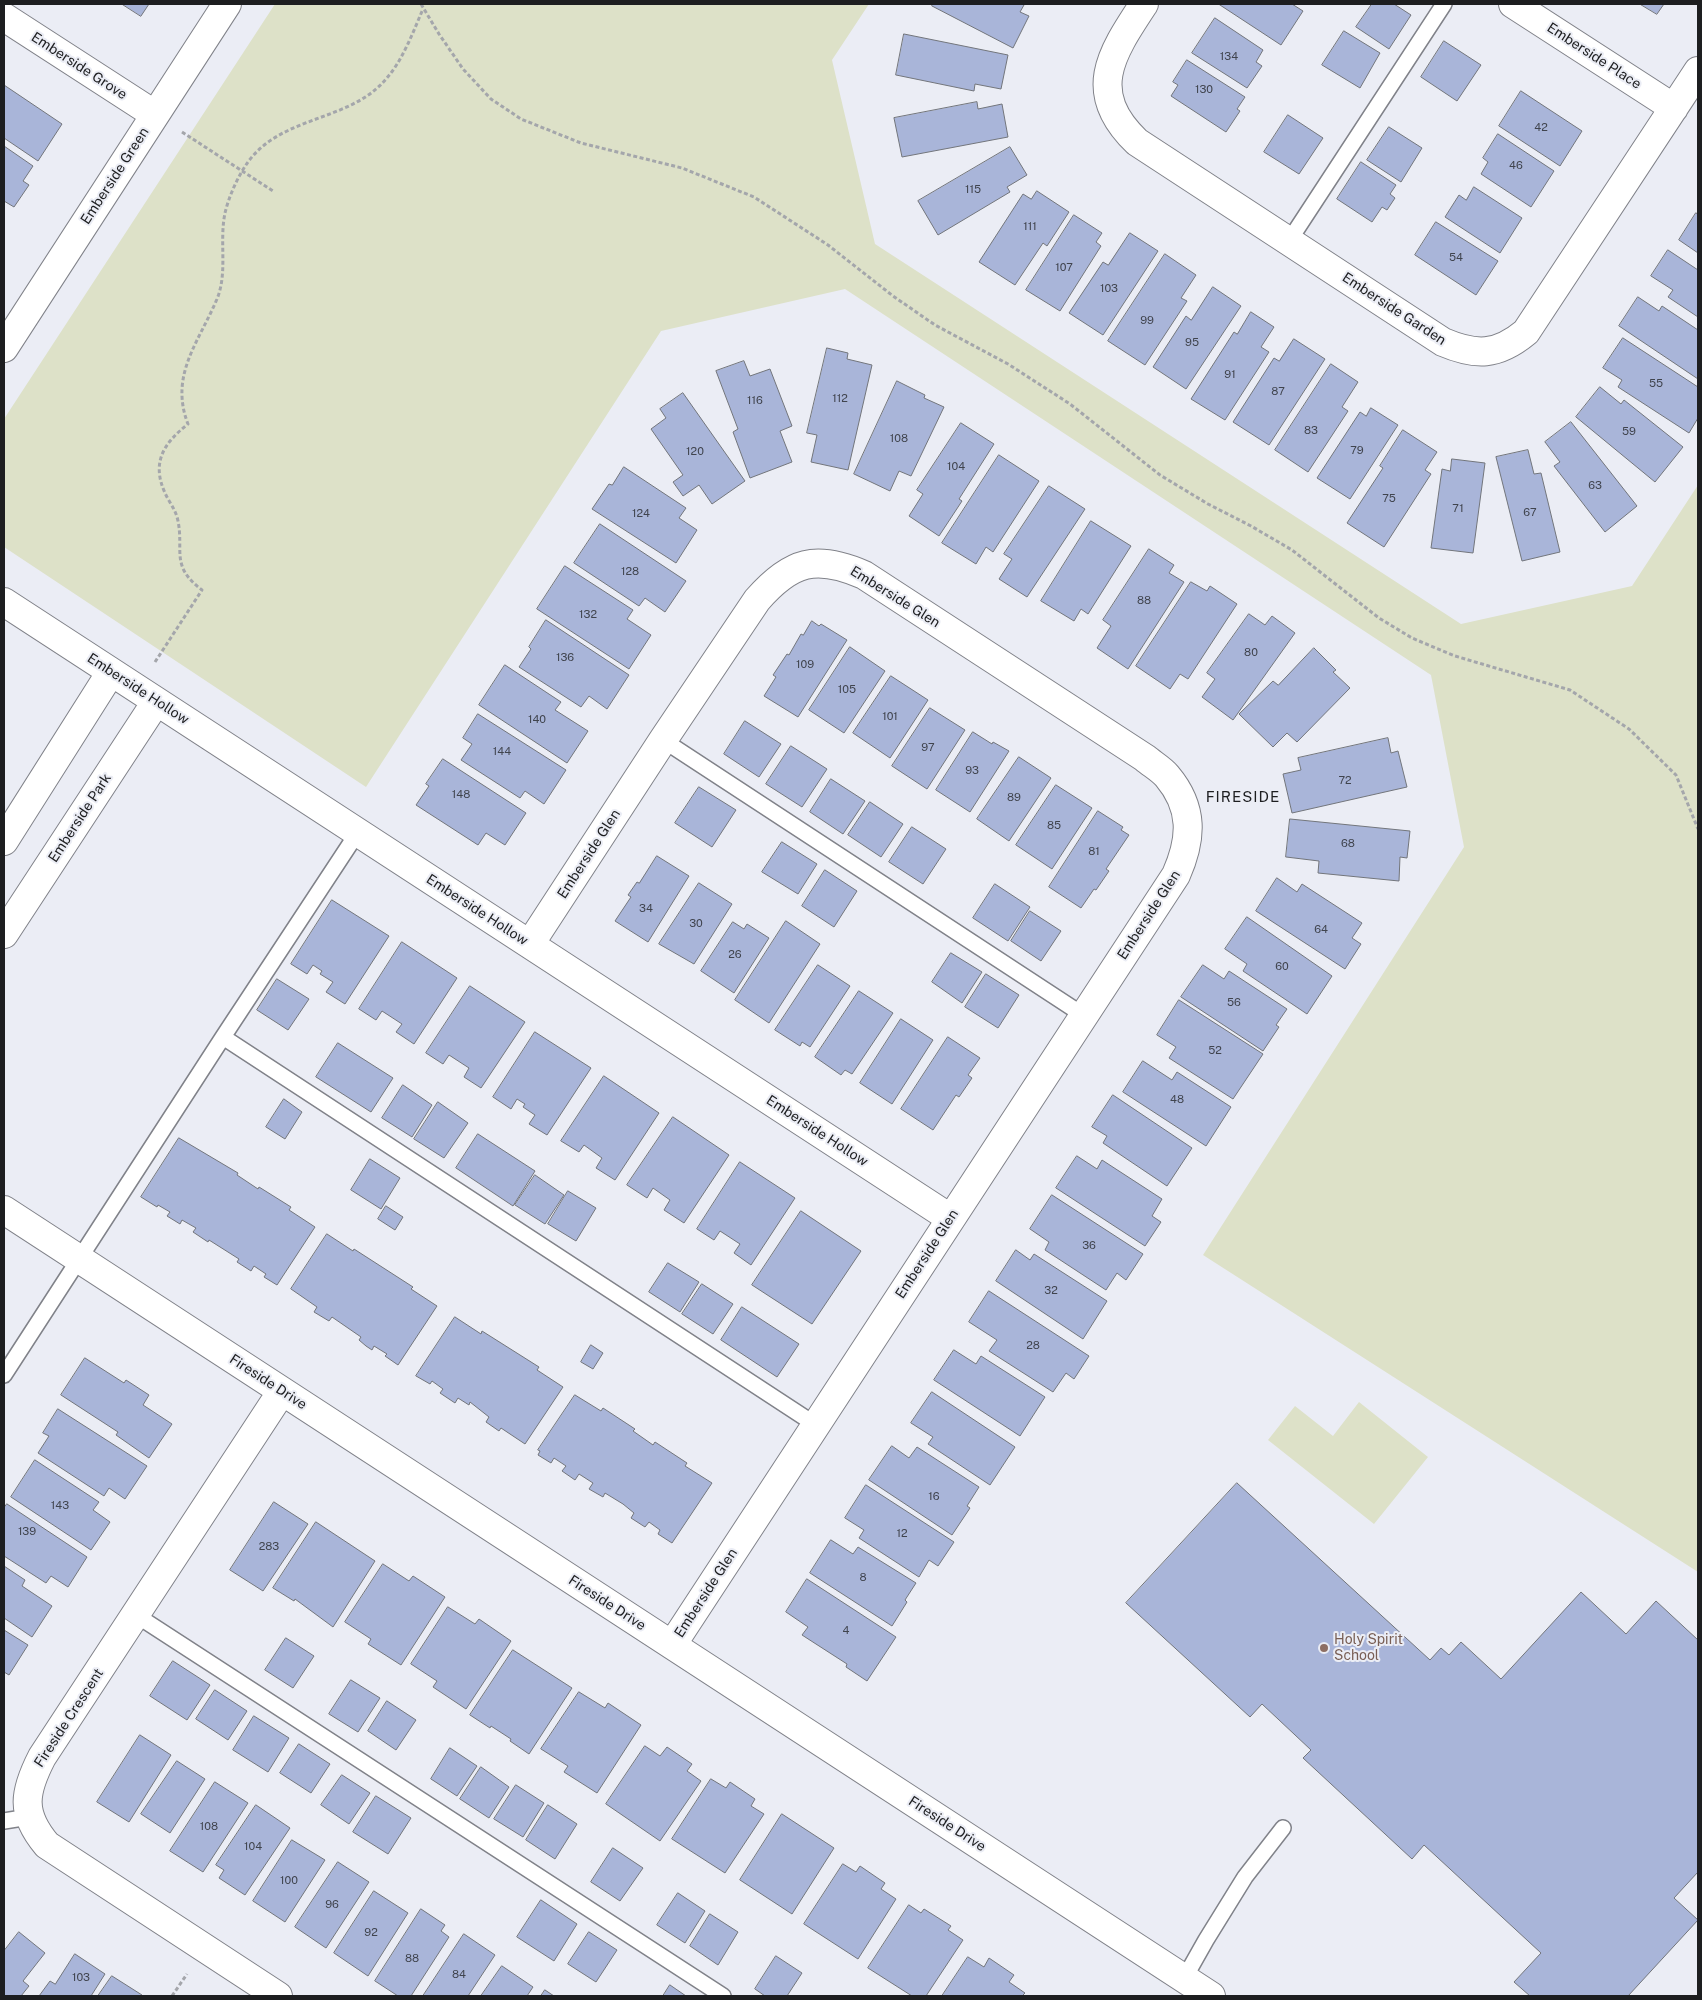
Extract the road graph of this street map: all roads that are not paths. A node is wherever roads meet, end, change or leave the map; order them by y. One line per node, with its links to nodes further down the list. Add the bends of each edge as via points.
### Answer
1 (226, 4): 8 (street, Emberside Green)
2 (1144, 4): 9 (street, Emberside Garden, via 1112,57 1108,77 1112,110 1121,127 1137,142)
3 (1444, 4): 9 (lane)
4 (1513, 4): 7 (street, Emberside Place)
5 (4, 17): 8 (street, Emberside Grove)
6 (1698, 71): 7 (street, Emberside Garden)
7 (1674, 108): 9 (street, Emberside Garden, via 1526,332 1500,349 1481,353 1443,342)
8 (154, 114): 10 (street, Emberside Green)
9 (1289, 242)
10 (4, 348)
11 (4, 602): 12 (street, Emberside Hollow)
12 (111, 672): 13 (street, Emberside Hollow); 16 (street)
13 (147, 695): 15 (street, Emberside Hollow); 17 (street, Emberside Park)
14 (663, 740): 18 (street, Emberside Glen); 19 (lane); 19 (street, Emberside Glen, via 772,582 805,564 825,563 864,575 1137,753 1166,775 1179,794 1187,812 1188,840 1176,875)
15 (358, 832): 18 (street, Emberside Hollow); 20 (lane)
16 (4, 841)
17 (4, 934)
18 (530, 944): 22 (street, Emberside Hollow)
19 (1083, 1016): 22 (street, Emberside Glen)
20 (223, 1037): 23 (lane); 26 (lane)
21 (4, 1210): 23 (street, Fireside Drive)
22 (950, 1218): 26 (street, Emberside Glen)
23 (79, 1259): 24 (lane); 25 (street, Fireside Drive)
24 (4, 1375)
25 (282, 1391): 27 (street, Fireside Crescent); 28 (street, Fireside Drive)
26 (816, 1425): 28 (street, Emberside Glen)
27 (136, 1615): 29 (street, Fireside Crescent, via 42,1757 27,1802); 33 (lane)
28 (672, 1645): 31 (street, Fireside Drive)
29 (16, 1819): 32 (street, Fireside Crescent, via 36,1832 47,1845)
30 (1283, 1828): 31 (lane, via 1245,1877)
31 (1179, 1988): 34 (street, Fireside Drive)
32 (278, 1996)
33 (722, 1996)
34 (1211, 1996)

